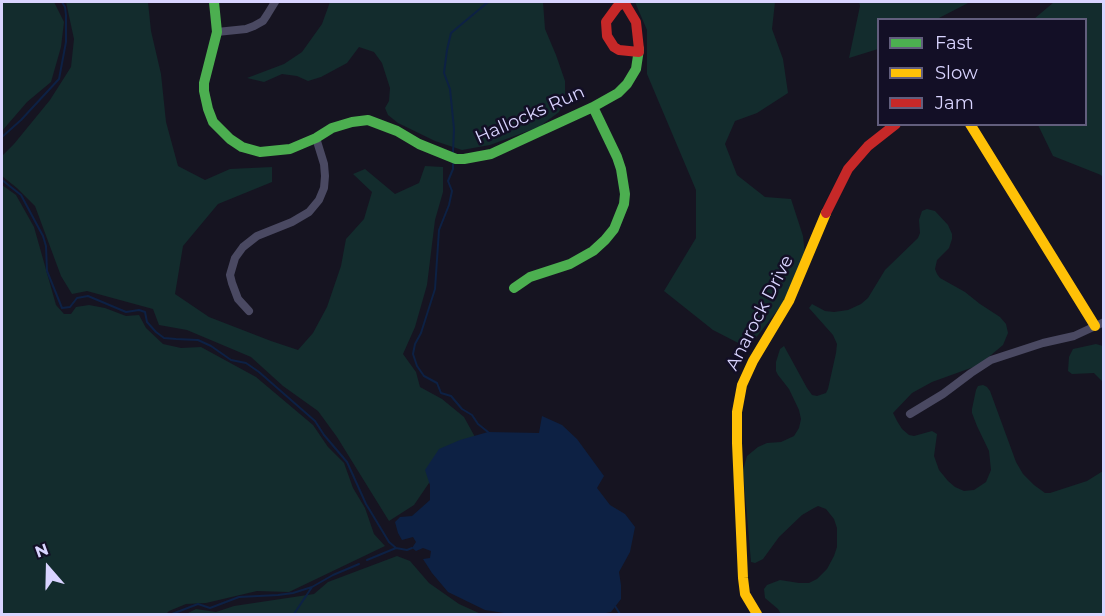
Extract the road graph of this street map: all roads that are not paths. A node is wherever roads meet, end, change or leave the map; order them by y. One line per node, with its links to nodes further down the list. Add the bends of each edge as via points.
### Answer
1 (214, 2): 4 (street, Hallocks Run)
2 (275, 2): 4 (street, via 263,21 254,26)
3 (624, 2): 5 (street, Hallocks Run, via 636,22); 5 (street, via 608,17 607,36 619,50)
4 (216, 32): 9 (street, Hallocks Run, via 204,91 213,122 223,133 242,147 260,152 284,151)
5 (639, 51): 6 (street, Hallocks Run, via 636,69 627,84)
6 (593, 107): 9 (street, Hallocks Run, via 504,149 464,159 447,157 368,120 332,128); 10 (street, via 621,169 625,194 620,217 593,251 570,264 530,277)
7 (893, 126): 14 (street, Anarock Drive, via 868,146 849,169 832,199 789,301 742,385 737,443 743,578 745,594)
8 (971, 126): 12 (street)
9 (316, 138): 11 (street, via 325,176 319,200 292,222 257,236 235,258 232,283 238,299)
10 (514, 288)
11 (249, 311)
12 (1099, 324): 13 (street, via 1074,336 992,360)
13 (910, 414)
14 (757, 615)

